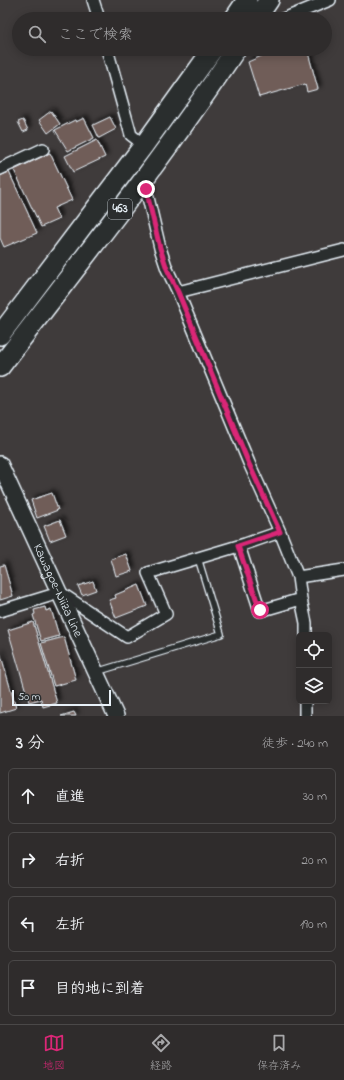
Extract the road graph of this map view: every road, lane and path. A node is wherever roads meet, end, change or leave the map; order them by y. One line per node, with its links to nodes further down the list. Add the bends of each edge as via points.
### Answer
1 (93, 0): 5 (street)
2 (247, 0): 6 (highway)
3 (269, 0): 7 (highway)
4 (330, 0): 8 (street)
5 (97, 12)
6 (239, 12)
7 (263, 12)
8 (300, 12)
9 (109, 56): 12 (street, via 132,135)
10 (208, 56): 12 (highway, 463)
11 (231, 56): 15 (highway, 463)
12 (144, 145): 18 (highway, 463)
13 (43, 150): 14 (street)
14 (0, 169)
15 (139, 184): 17 (street, via 146,189 160,248); 19 (highway, 463)
16 (344, 250): 17 (street)
17 (178, 292): 21 (street)
18 (0, 335)
19 (0, 367)
20 (0, 464): 26 (main road, Kawagoe-Niiza Line)
21 (280, 532): 22 (street); 25 (street)
22 (238, 546): 23 (street); 27 (street, via 260,610)
23 (198, 558): 26 (street, via 148,572 166,614 127,637); 30 (lane, via 221,634)
24 (344, 570): 25 (street)
25 (298, 577): 27 (street)
26 (59, 592): 28 (street); 30 (main road, Kawagoe-Niiza Line)
27 (301, 599): 29 (street)
28 (0, 611)
29 (306, 632)
30 (96, 672): 32 (main road, Kawagoe-Niiza Line)
31 (305, 704): 33 (street)
32 (116, 716)
33 (305, 716)

